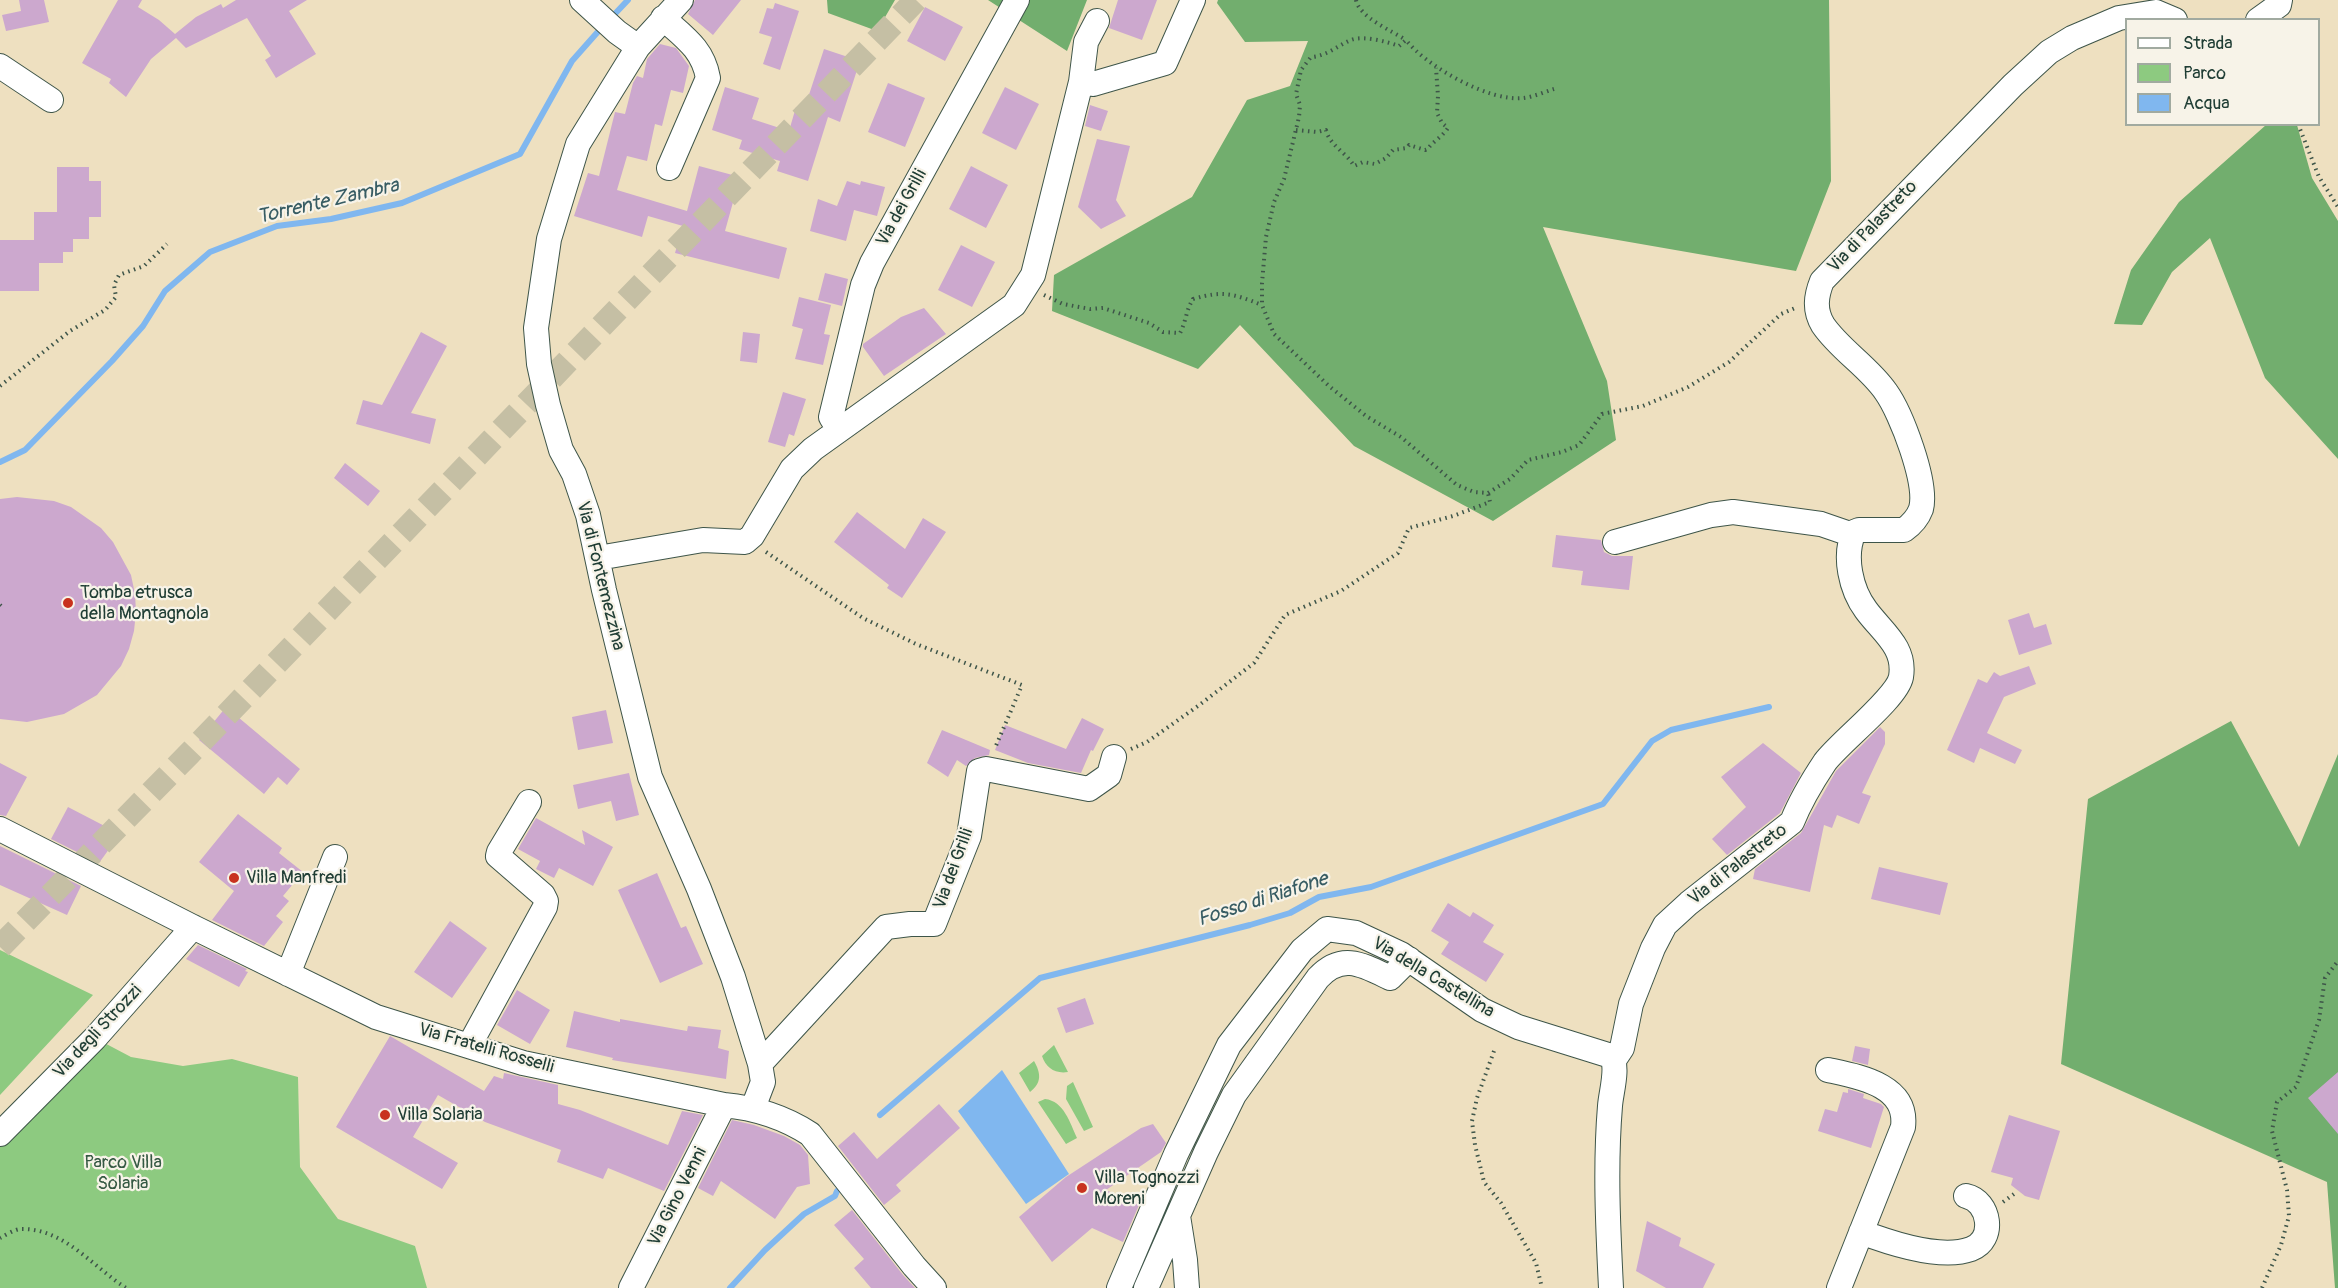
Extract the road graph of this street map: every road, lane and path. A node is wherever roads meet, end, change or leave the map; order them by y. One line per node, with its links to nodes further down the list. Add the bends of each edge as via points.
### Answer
1 (681, 0): 7 (street, Via di Fontemezzina)
2 (1017, 0): 27 (street, Via dei Grilli, via 872,263 863,285 831,417)
3 (1193, 0): 15 (street, via 1165,63 1093,84)
4 (1356, 0): 11 (path, via 1368,16)
5 (2280, 0): 9 (street)
6 (588, 6): 12 (street)
7 (663, 18): 12 (street, Via di Fontemezzina); 20 (street, via 695,47 705,62 708,78)
8 (2170, 18): 24 (street, Via di Palastreto, via 2156,12 2119,18 2049,52 1851,249 1822,281)
9 (2261, 18)
10 (1097, 21): 15 (street, via 1086,42)
11 (1406, 40): 14 (path); 19 (path, via 1399,46 1354,38 1321,57 1311,57 1301,70 1296,94 1300,105)
12 (638, 47): 32 (street, Via di Fontemezzina, via 578,144 549,239 536,328 539,364 561,450 588,514)
13 (0, 66): 17 (street)
14 (1436, 68): 16 (path, via 1484,93 1522,98); 19 (path, via 1437,112 1448,128 1428,149 1410,145 1394,150 1376,164 1364,162 1354,166 1329,140 1326,130)
15 (1081, 82): 23 (street, via 1033,275)
16 (1554, 89)
17 (51, 100)
18 (2299, 126): 21 (path, via 2319,177)
19 (1296, 130): 25 (path, via 1266,237)
20 (669, 168)
21 (2338, 207)
22 (167, 244): 26 (path, via 144,266 119,275 114,285 116,297 105,310 70,331)
23 (1027, 284): 25 (path, via 1063,304 1103,308 1149,323 1163,332 1180,333 1193,299 1206,295 1219,292); 27 (street, via 1014,305)
24 (1816, 298): 28 (path, via 1781,314 1729,363 1688,387 1643,406 1602,414 1579,445 1528,460); 29 (street, via 1823,325 1886,392 1908,434 1918,475 1921,508 1910,526 1904,530 1859,530)
25 (1262, 305): 28 (path, via 1274,334 1329,386 1410,444 1456,485)
26 (0, 386)
27 (839, 430): 30 (street, via 792,468)
28 (1488, 494): 33 (path, via 1490,502 1409,528 1398,554 1341,591 1285,615 1254,663 1147,742)
29 (1853, 535): 31 (street, via 1821,524 1733,512); 44 (street, Via di Palastreto, via 1848,555 1856,589 1866,610 1901,655 1901,678 1889,696 1825,763 1792,822 1665,925 1631,1004 1622,1048)
30 (748, 539): 32 (street, via 732,543 703,540); 34 (path, via 863,618 916,644 1022,685)
31 (1615, 542)
32 (598, 558): 45 (street, Via di Fontemezzina, via 650,777 729,966)
33 (1114, 757): 34 (street, via 1108,775 1089,789)
34 (986, 769): 45 (street, Via dei Grilli, via 979,771 969,837 934,924 886,927)
35 (529, 802): 42 (street, via 498,856 543,895 545,907)
36 (0, 829): 38 (street, Via Fratelli Rosselli)
37 (335, 857): 41 (street)
38 (193, 927): 41 (street, Via Fratelli Rosselli); 49 (street, Via degli Strozzi, via 95,1038)
39 (1409, 959): 44 (street, Via della Castellina, via 1482,1010 1518,1027); 51 (street, via 1390,978 1349,962 1328,967 1318,978 1234,1095); 57 (street, Via della Castellina, via 1356,933 1327,929 1302,950 1228,1045)
40 (2338, 961): 63 (path, via 2325,978 2319,1020 2296,1087 2277,1102 2272,1131 2287,1190 2289,1216)
41 (288, 974): 42 (street, Via Fratelli Rosselli, via 376,1017)
42 (469, 1046): 47 (street, Via Fratelli Rosselli, via 524,1063)
43 (1494, 1051): 60 (path, via 1472,1121 1475,1145 1485,1182 1536,1263)
44 (1614, 1060): 61 (street, via 1608,1221)
45 (760, 1064): 48 (street, Via di Fontemezzina, via 763,1082)
46 (1828, 1070): 52 (street, via 1875,1082 1902,1107 1903,1127)
47 (724, 1105): 48 (street, Via Fratelli Rosselli); 55 (street, Via Gino Venni)
48 (753, 1108): 56 (street, Via Fratelli Rosselli, via 810,1134)
49 (0, 1134)
50 (1966, 1196): 52 (street, via 1981,1203 1986,1211 1986,1232 1972,1249 1953,1252 1911,1248)
51 (1178, 1216): 58 (street); 59 (street)
52 (1861, 1232): 62 (street)
53 (0, 1238): 54 (path, via 20,1229 49,1233 85,1255)
54 (126, 1288)
55 (631, 1288)
56 (934, 1288)
57 (1119, 1288)
58 (1146, 1288)
59 (1187, 1288)
60 (1542, 1288)
61 (1611, 1288)
62 (1839, 1288)
63 (2262, 1288)

